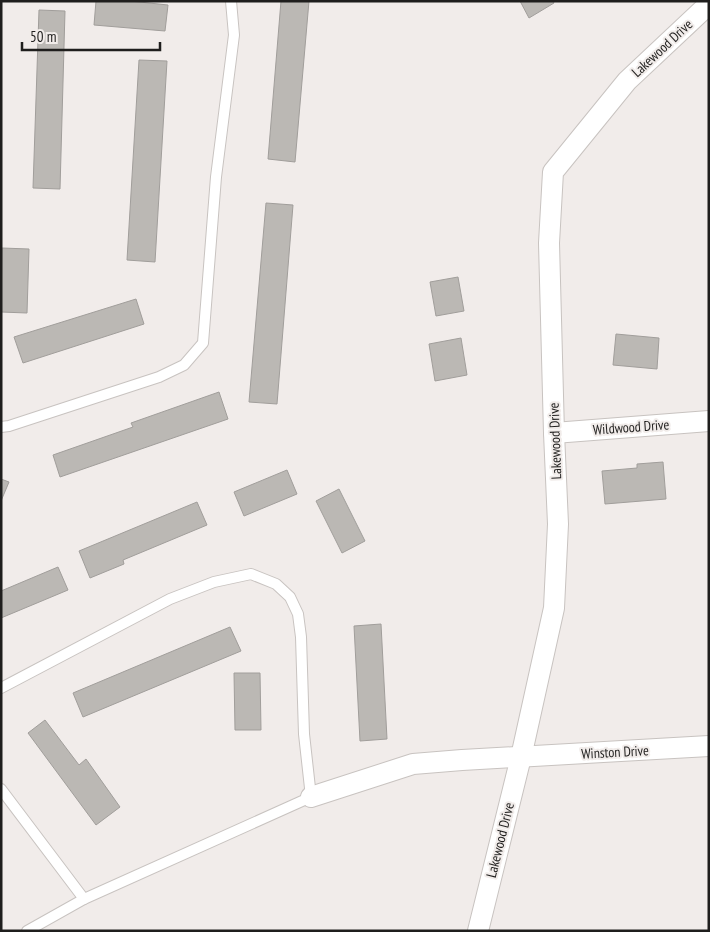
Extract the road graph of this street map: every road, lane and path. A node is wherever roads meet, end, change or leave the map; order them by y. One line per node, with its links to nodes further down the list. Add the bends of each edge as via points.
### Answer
1 (230, 1): 4 (lane, via 234,35 216,177 203,342 184,365 159,377)
2 (709, 4): 5 (street, Lakewood Drive, via 626,81 553,172 549,244)
3 (709, 421): 5 (street, Wildwood Drive)
4 (1, 427)
5 (554, 433): 8 (street, Lakewood Drive, via 558,524 554,608)
6 (1, 688): 10 (lane, via 170,599 214,582 251,574 276,584 290,597 298,614 304,734)
7 (709, 746): 8 (street, Winston Drive)
8 (521, 757): 10 (street, Winston Drive, via 413,764); 13 (street, Lakewood Drive)
9 (1, 789): 11 (lane)
10 (311, 797): 11 (lane)
11 (84, 899): 12 (lane)
12 (27, 931)
13 (478, 931)

